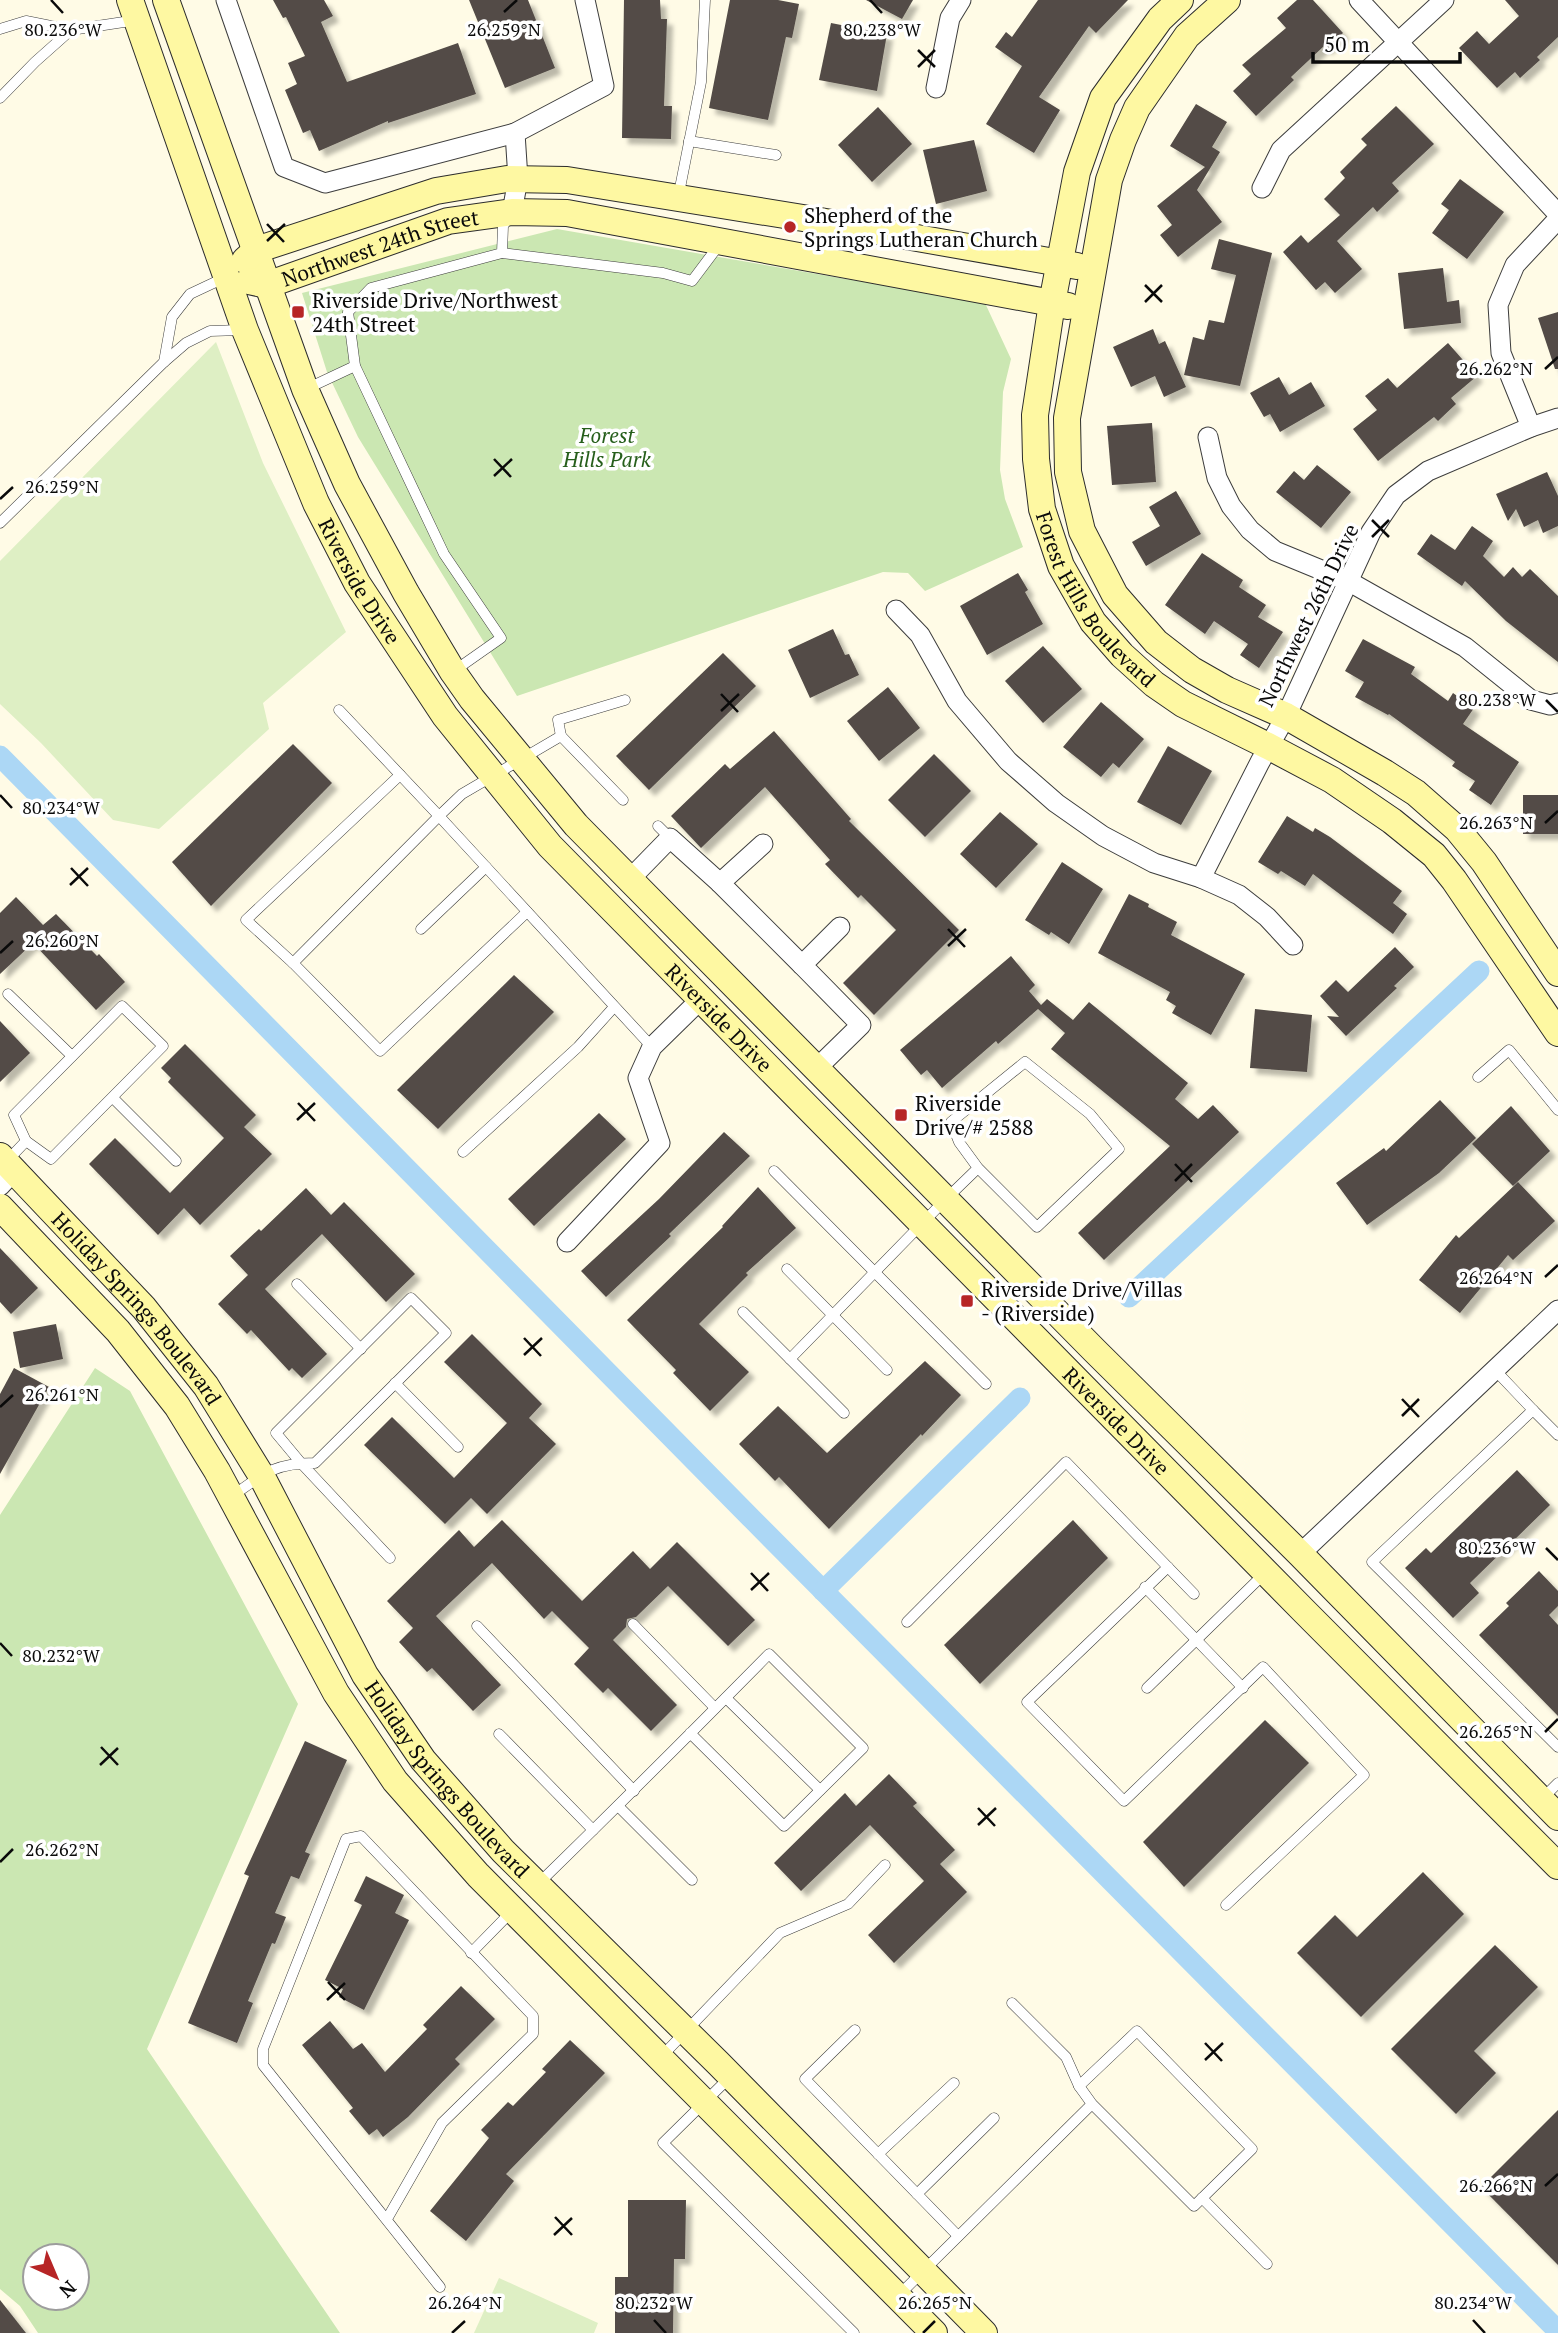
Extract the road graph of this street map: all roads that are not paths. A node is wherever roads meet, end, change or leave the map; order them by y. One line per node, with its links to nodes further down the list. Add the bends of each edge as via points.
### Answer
1 (166, 0): 27 (street, Riverside Drive)
2 (226, 0): 18 (street, via 284,167 325,183)
3 (585, 0): 18 (street, via 604,86)
4 (705, 0): 19 (lane, via 701,82)
5 (961, 0): 16 (street, via 950,18)
6 (1180, 0): 14 (street, Forest Hills Boulevard)
7 (1227, 0): 15 (street, Forest Hills Boulevard, via 1187,36)
8 (1359, 0): 13 (street)
9 (1444, 0): 13 (street)
10 (133, 10): 12 (lane); 31 (street, Riverside Drive)
11 (0, 29): 12 (lane, via 26,20)
12 (71, 30): 17 (lane)
13 (1399, 43): 22 (street, via 1281,150); 25 (street)
14 (1126, 66): 15 (street); 29 (street, Forest Hills Boulevard, via 1104,98 1090,132 1077,172)
15 (1153, 85): 30 (street, Forest Hills Boulevard, via 1137,108 1109,180)
16 (936, 88)
17 (0, 98)
18 (515, 133): 21 (street)
19 (689, 141): 20 (lane); 23 (lane)
20 (776, 155)
21 (518, 179): 23 (street, Northwest 24th Street, via 567,180); 24 (street); 27 (street, Northwest 24th Street, via 436,191)
22 (1262, 188)
23 (677, 198): 29 (street, Northwest 24th Street)
24 (512, 212): 26 (street, Northwest 24th Street, via 567,213); 28 (lane, via 503,226); 32 (street, Northwest 24th Street, via 448,221)
25 (1558, 217): 40 (street, via 1515,265 1498,305 1501,353)
26 (722, 241): 28 (lane, via 692,281 663,273); 33 (street, Northwest 24th Street)
27 (256, 250): 31 (street, Northwest 24th Street); 32 (street, Riverside Drive)
28 (502, 253): 37 (lane, via 371,288 348,312)
29 (1060, 263): 30 (street, Northwest 24th Street); 33 (street, Forest Hills Boulevard)
30 (1093, 269): 34 (street, Forest Hills Boulevard)
31 (227, 276): 32 (street, Northwest 24th Street); 35 (street, Riverside Drive); 36 (lane, via 190,294 172,317)
32 (267, 285): 38 (street, Riverside Drive)
33 (1052, 303): 34 (street, Northwest 24th Street); 43 (street, Forest Hills Boulevard, via 1035,415)
34 (1084, 310): 42 (street, Forest Hills Boulevard, via 1067,418)
35 (245, 330): 36 (lane, via 210,331); 56 (street, Riverside Drive, via 316,503 357,583 445,716)
36 (164, 362): 44 (lane)
37 (355, 366): 38 (lane); 47 (lane, via 444,554 500,638)
38 (305, 389): 47 (street, Riverside Drive, via 347,484)
39 (1558, 418): 40 (street, Northwest 26th Drive)
40 (1531, 427): 45 (street, Northwest 26th Drive, via 1428,471 1396,495)
41 (1208, 437): 45 (street, via 1217,478 1250,530 1275,551)
42 (1073, 500): 43 (street); 51 (street, Forest Hills Boulevard, via 1082,531 1115,595 1157,642 1227,690)
43 (1042, 509): 53 (street, Forest Hills Boulevard, via 1061,566 1093,622 1122,655 1183,704)
44 (0, 523)
45 (1348, 581): 49 (street, via 1465,648 1531,700); 51 (street, Northwest 26th Drive)
46 (896, 610): 61 (street, via 920,635 957,701 1008,761 1103,836 1154,863)
47 (453, 672): 54 (street, Riverside Drive)
48 (625, 700): 52 (lane, via 558,720)
49 (1558, 703)
50 (339, 710): 55 (lane)
51 (1286, 716): 53 (street, Northwest 26th Drive); 65 (street, Forest Hills Boulevard, via 1416,793 1457,829)
52 (561, 736): 54 (lane); 57 (lane)
53 (1268, 746): 61 (street, Northwest 26th Drive); 68 (street, Forest Hills Boulevard, via 1332,780 1434,855)
54 (522, 759): 56 (lane); 62 (street, Riverside Drive, via 576,825)
55 (400, 775): 58 (lane); 70 (lane, via 246,920)
56 (493, 775): 58 (lane, via 462,794); 74 (street, Riverside Drive, via 550,846)
57 (623, 800)
58 (439, 816): 60 (lane); 70 (lane)
59 (763, 845): 63 (street)
60 (486, 867): 64 (lane); 67 (lane)
61 (1201, 878): 69 (street, via 1239,895)
62 (630, 879): 63 (street, via 664,832); 79 (street, Riverside Drive)
63 (720, 883): 71 (street)
64 (527, 912): 70 (lane, via 380,1051); 75 (lane)
65 (1527, 926): 68 (street); 72 (street, Forest Hills Boulevard)
66 (840, 928): 71 (street)
67 (421, 929)
68 (1497, 944): 76 (street, Forest Hills Boulevard)
69 (1293, 945)
70 (293, 964)
71 (802, 965): 79 (street, via 861,1025)
72 (1558, 973)
73 (8, 994): 78 (lane)
74 (701, 999): 77 (street); 91 (street, Riverside Drive)
75 (614, 1007): 77 (lane); 84 (lane, via 578,1047)
76 (1558, 1033)
77 (652, 1047): 92 (street, via 638,1077 660,1143)
78 (72, 1056): 81 (lane, via 122,1006 163,1046); 83 (lane, via 14,1115)
79 (817, 1068): 89 (street, Riverside Drive)
80 (1478, 1077): 82 (lane, via 1509,1050)
81 (113, 1098): 83 (lane, via 51,1159); 85 (lane)
82 (1558, 1110)
83 (26, 1141): 87 (lane)
84 (463, 1152)
85 (176, 1161)
86 (978, 1168): 86 (lane, via 1037,1227 1119,1149 1090,1114 1025,1062 951,1122); 89 (lane)
87 (5, 1169): 110 (street, Holiday Springs Boulevard, via 144,1308 206,1386)
88 (775, 1171): 94 (lane)
89 (946, 1199): 91 (lane); 113 (street, Riverside Drive)
90 (0, 1207): 111 (street, Holiday Springs Boulevard, via 135,1352 177,1406)
91 (923, 1224): 94 (lane); 112 (street, Riverside Drive)
92 (566, 1242)
93 (787, 1269): 98 (lane)
94 (875, 1272): 98 (lane); 104 (lane)
95 (297, 1284): 99 (lane)
96 (1558, 1310): 102 (street)
97 (743, 1312): 100 (lane)
98 (833, 1316): 100 (lane); 101 (lane)
99 (361, 1349): 103 (lane, via 411,1298 446,1333); 109 (lane, via 276,1433)
100 (790, 1359): 106 (lane)
101 (887, 1370)
102 (1495, 1370): 105 (lane); 113 (street)
103 (395, 1383): 108 (lane); 109 (lane, via 315,1463)
104 (986, 1384)
105 (1533, 1410): 107 (lane); 130 (lane, via 1372,1562)
106 (844, 1413)
107 (1558, 1435)
108 (458, 1447)
109 (301, 1463): 110 (lane, via 281,1465); 114 (lane)
110 (261, 1475): 111 (lane); 139 (street, Holiday Springs Boulevard, via 373,1685 424,1760)
111 (231, 1497): 141 (street, Holiday Springs Boulevard, via 335,1693 396,1781)
112 (1240, 1547): 113 (street); 116 (street, Riverside Drive)
113 (1300, 1554): 119 (street, via 1296,1581); 133 (street, Riverside Drive)
114 (390, 1558)
115 (1168, 1567): 117 (lane); 118 (lane); 120 (lane, via 1066,1462)
116 (1266, 1572): 119 (street, Riverside Drive); 123 (lane)
117 (1145, 1587): 123 (lane); 125 (lane, via 1027,1702 1124,1801)
118 (1194, 1594)
119 (1305, 1612): 137 (street, Riverside Drive)
120 (907, 1622)
121 (633, 1625): 127 (lane)
122 (478, 1626): 131 (lane)
123 (1197, 1640): 124 (lane); 125 (lane)
124 (1147, 1688)
125 (1243, 1688): 140 (lane, via 1263,1667 1364,1775)
126 (726, 1698): 127 (lane); 132 (lane); 132 (lane, via 769,1654 863,1748)
127 (715, 1708): 128 (lane)
128 (690, 1733): 131 (lane); 132 (lane, via 784,1826)
129 (499, 1734): 135 (lane)
130 (1558, 1746)
131 (634, 1790): 134 (lane)
132 (820, 1790)
133 (1552, 1800)
134 (618, 1807): 135 (lane); 138 (lane)
135 (593, 1830): 139 (lane)
136 (885, 1865): 145 (lane, via 848,1904 780,1933)
137 (1558, 1866)
138 (692, 1880)
139 (537, 1884): 141 (street); 145 (street, Holiday Springs Boulevard)
140 (1226, 1905)
141 (513, 1910): 142 (lane); 146 (street, Holiday Springs Boulevard)
142 (471, 1953): 156 (lane, via 533,2016 533,2034 442,2123); 156 (lane, via 361,1836 346,1839 263,2049 263,2065)
143 (1012, 2003): 149 (lane, via 1066,2057)
144 (855, 2030): 153 (lane, via 805,2079)
145 (687, 2032): 146 (lane); 147 (street, Holiday Springs Boulevard)
146 (661, 2057): 150 (street, Holiday Springs Boulevard)
147 (731, 2077): 150 (lane); 159 (street, Holiday Springs Boulevard)
148 (954, 2083): 153 (lane)
149 (1079, 2086): 151 (lane); 155 (lane, via 1137,2031 1252,2149)
150 (705, 2101): 161 (street, Holiday Springs Boulevard); 162 (lane, via 663,2143)
151 (1092, 2104): 155 (lane, via 1194,2206); 157 (lane)
152 (994, 2118): 154 (lane)
153 (878, 2154): 154 (lane)
154 (916, 2194): 157 (lane)
155 (1202, 2198): 158 (lane)
156 (387, 2219): 160 (lane)
157 (958, 2236): 159 (lane)
158 (1267, 2264)
159 (923, 2271): 161 (lane); 164 (street, Holiday Springs Boulevard)
160 (440, 2287)
161 (898, 2296): 163 (street, Holiday Springs Boulevard)
162 (854, 2333)
163 (934, 2333)
164 (984, 2333)

